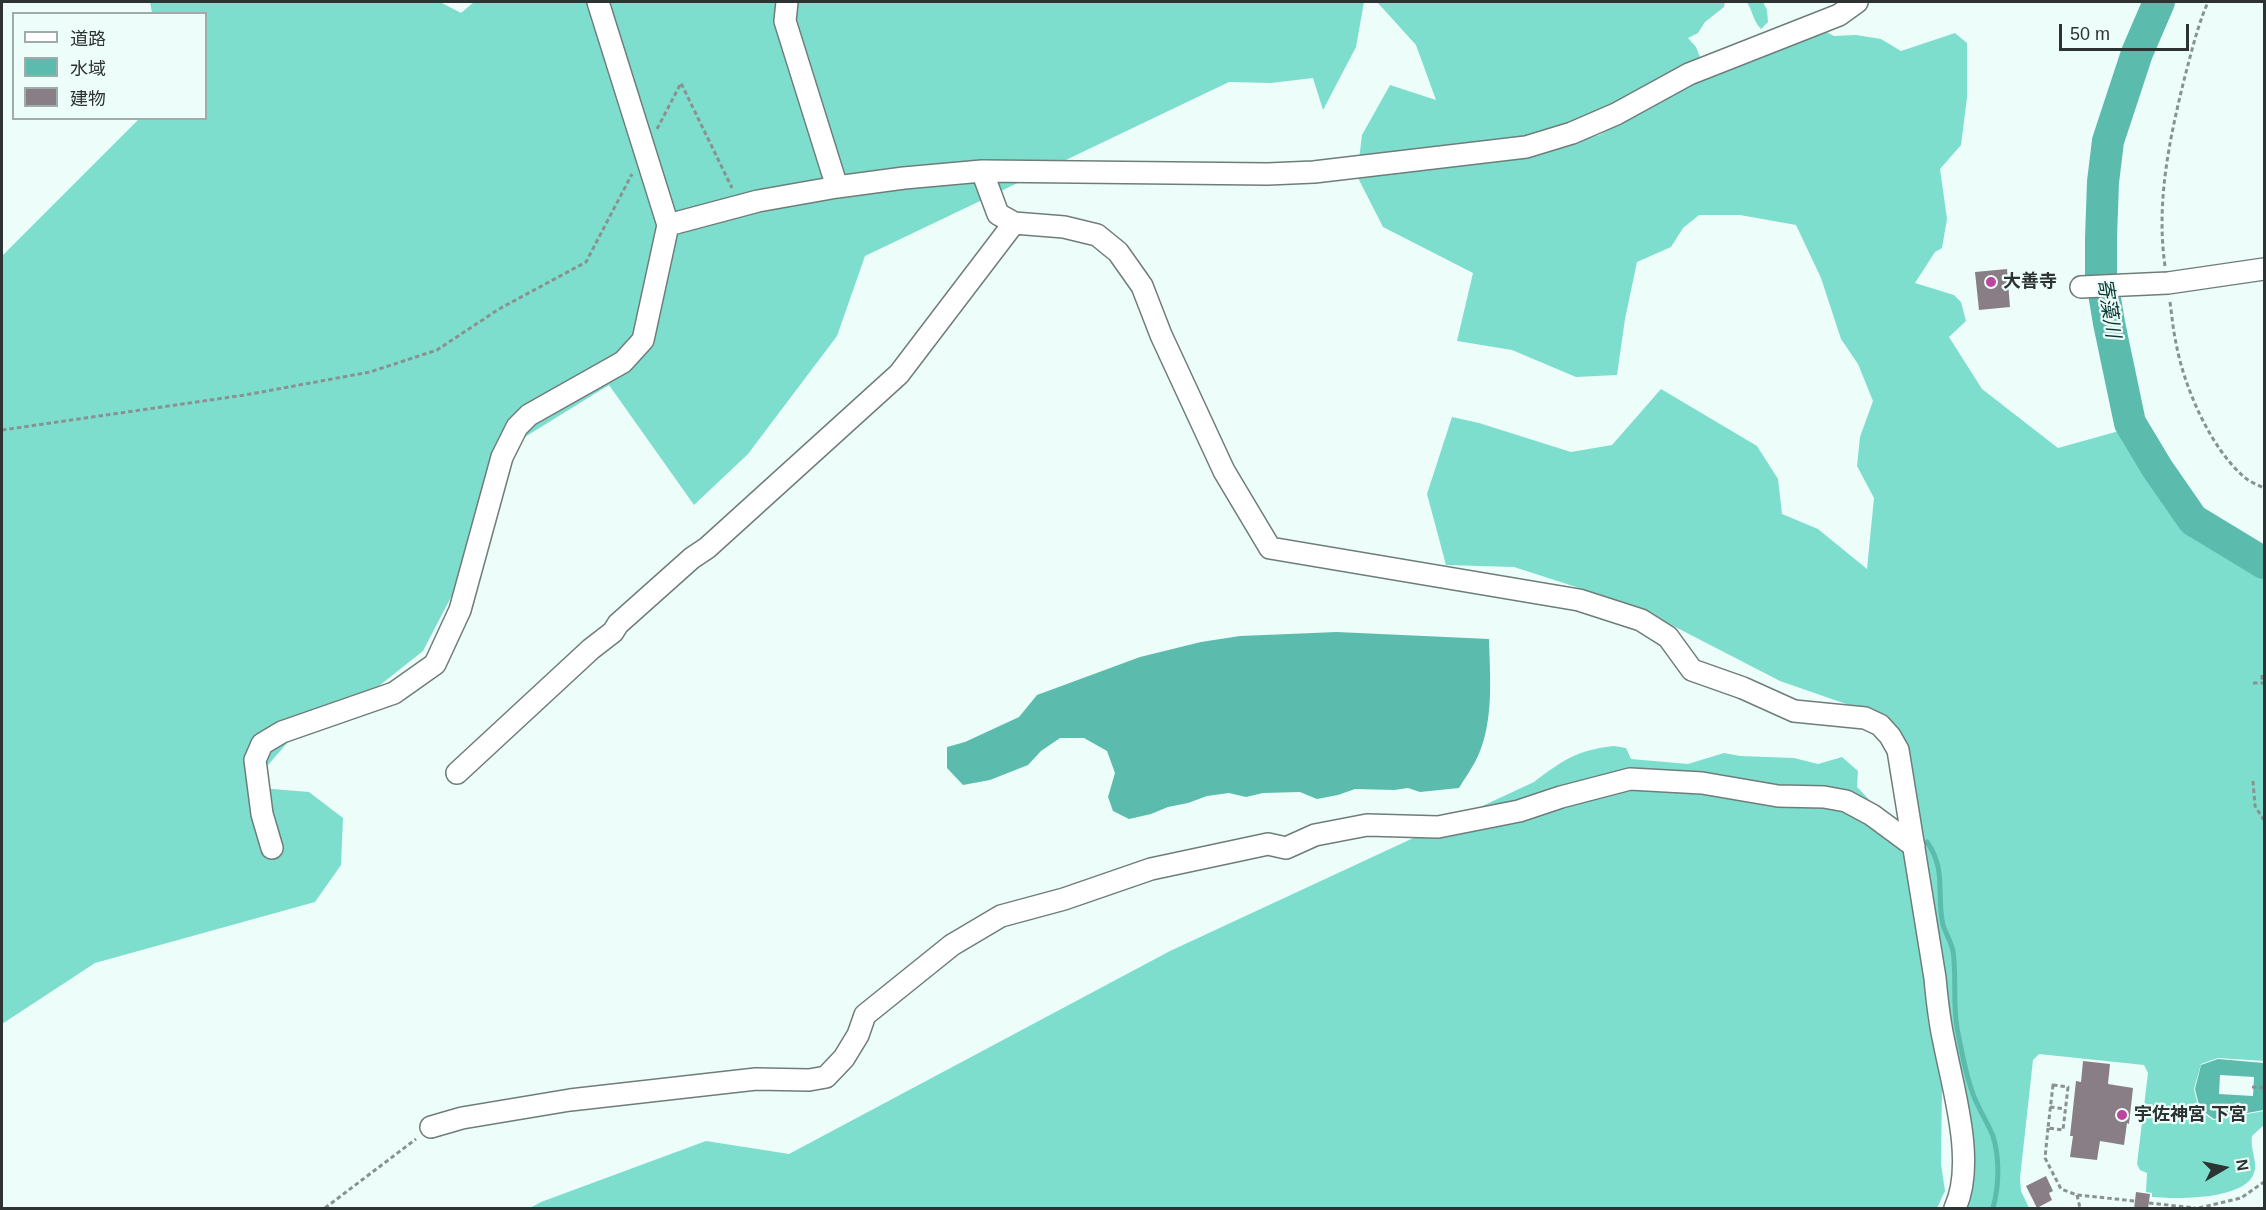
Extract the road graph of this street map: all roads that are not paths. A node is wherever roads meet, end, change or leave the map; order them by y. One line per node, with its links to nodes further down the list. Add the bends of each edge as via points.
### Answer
1 (598, 2): 7 (street)
2 (787, 2): 5 (street, via 785,21)
3 (1857, 2): 4 (street, via 1839,15 1689,74 1616,114 1526,147 1314,172)
4 (982, 171): 5 (street); 6 (street, via 998,214)
5 (837, 188): 7 (street)
6 (1014, 223): 10 (street, via 899,374); 11 (street, via 1064,227 1097,235 1118,252 1142,286 1224,471 1270,548 1580,600 1641,620 1668,637 1692,670 1794,711 1865,718 1880,725 1898,750)
7 (668, 225): 12 (street, via 643,340 623,362 529,415 517,427 502,457 460,610 435,664 394,693 282,732 262,744 255,760 262,814)
8 (2265, 269): 9 (street, via 2168,283)
9 (2081, 286)
10 (457, 773)
11 (1914, 846): 13 (street, via 1846,801 1778,796 1702,783 1630,779 1519,811 1438,826 1367,825 1315,835 1286,848 1268,844 1151,869 1001,916 952,945 865,1016 844,1058 825,1077 756,1079 570,1100); 14 (street, via 1964,1161 1963,1186)
12 (272, 848)
13 (431, 1127)
14 (1955, 1209)

